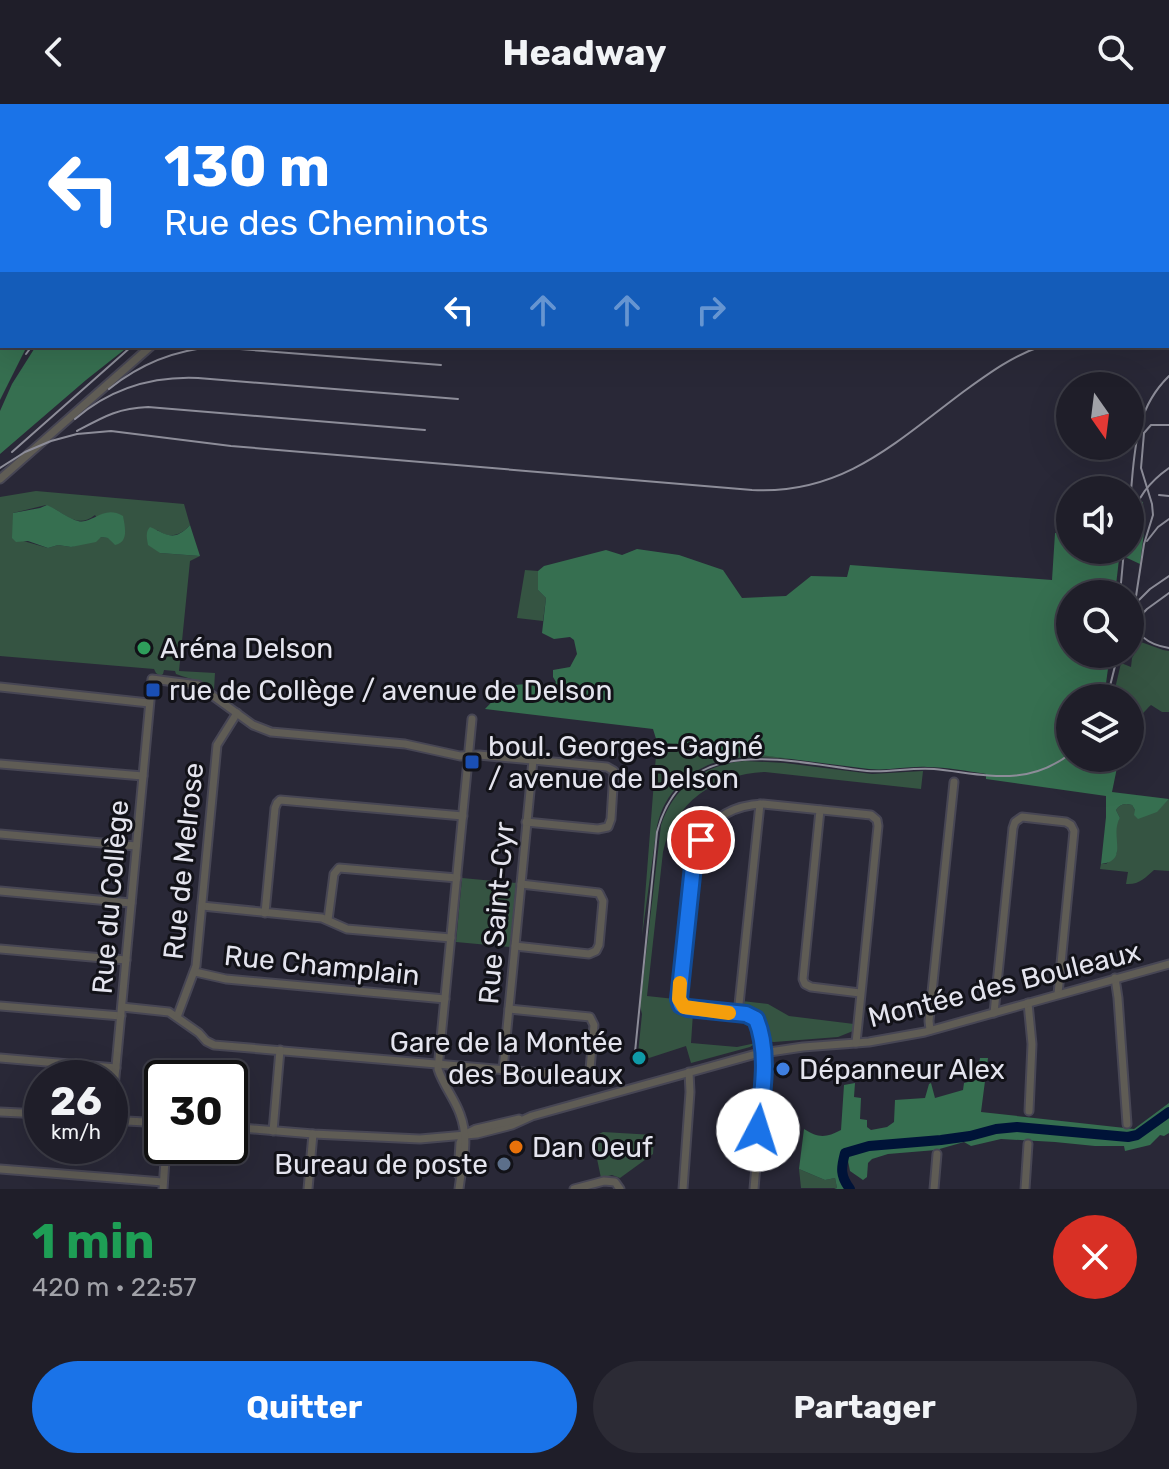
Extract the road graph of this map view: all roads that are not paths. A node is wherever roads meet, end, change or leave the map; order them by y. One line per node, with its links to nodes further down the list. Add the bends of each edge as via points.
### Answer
1 (149, 348): 2 (street)
2 (0, 479)
3 (0, 687): 4 (street)
4 (149, 703): 5 (street, Rue du Collège, via 152,679 198,685); 10 (street, Rue du Collège)
5 (237, 713): 7 (street, via 271,732); 22 (street, Rue de Melrose, via 217,745)
6 (472, 719): 7 (street)
7 (468, 755): 8 (street); 14 (street)
8 (533, 760): 15 (street, Rue Saint-Cyr); 15 (street, via 613,769 611,819 601,829)
9 (0, 764): 10 (street)
10 (143, 776): 17 (street, Rue du Collège)
11 (954, 782): 42 (street)
12 (760, 804): 13 (street); 40 (street); 40 (street, via 723,816 698,846 679,994 684,1007)
13 (820, 810): 32 (street, via 803,979 808,986); 32 (street, via 871,815 878,823)
14 (463, 816): 18 (street); 23 (street, via 279,801)
15 (526, 822): 19 (street, Rue Saint-Cyr)
16 (0, 834): 17 (street)
17 (136, 846): 21 (street, Rue du Collège)
18 (457, 878): 24 (street, via 339,868); 25 (street)
19 (521, 884): 26 (street, Rue Saint-Cyr); 26 (street, via 599,893 599,945 592,954)
20 (0, 891): 21 (street)
21 (131, 903): 28 (street, Rue du Collège)
22 (202, 906): 23 (street); 30 (street, Rue de Melrose)
23 (265, 913): 24 (street)
24 (328, 920): 25 (street, via 347,929)
25 (451, 938): 34 (street)
26 (515, 946): 37 (street, Rue Saint-Cyr)
27 (0, 949): 28 (street)
28 (126, 960): 38 (street, Rue du Collège)
29 (1169, 964): 31 (street, Montée des Bouleaux)
30 (195, 972): 34 (street, Rue Champlain); 41 (street, Rue de Melrose)
31 (1115, 978): 33 (street, Montée des Bouleaux); 55 (street)
32 (860, 993): 43 (street)
33 (1058, 994): 35 (street, Montée des Bouleaux); 39 (street, via 1074,831 1066,822 1022,817 1013,828)
34 (445, 999): 49 (street)
35 (1028, 1003): 39 (street, Montée des Bouleaux); 52 (street)
36 (0, 1006): 38 (street)
37 (509, 1009): 50 (street, Rue Saint-Cyr); 50 (street, via 592,1019 590,1066 585,1076)
38 (121, 1012): 41 (street, via 166,1011); 48 (street, Rue du Collège)
39 (994, 1013): 42 (street, Montée des Bouleaux)
40 (738, 1014): 45 (street, via 756,1019)
41 (177, 1017): 44 (street, via 211,1044)
42 (930, 1030): 43 (street, Montée des Bouleaux)
43 (856, 1043): 45 (street, Montée des Bouleaux)
44 (280, 1050): 49 (street); 57 (street)
45 (763, 1053): 51 (street, Montée des Bouleaux); 70 (street)
46 (0, 1058): 47 (street)
47 (24, 1060)
48 (117, 1060)
49 (440, 1062): 50 (street); 59 (street, via 440,1075 460,1114)
50 (503, 1070)
51 (689, 1072): 59 (street, Montée des Bouleaux); 69 (street)
52 (1029, 1111)
53 (0, 1112): 54 (street)
54 (24, 1113)
55 (1127, 1124)
56 (248, 1129): 57 (street, Montée des Bouleaux)
57 (273, 1131): 58 (street, Montée des Bouleaux)
58 (313, 1134): 59 (street, Montée des Bouleaux, via 402,1139); 66 (street)
59 (464, 1135): 65 (street)
60 (1028, 1144): 72 (street)
61 (937, 1154): 71 (street)
62 (165, 1164): 64 (street)
63 (0, 1169): 64 (street)
64 (163, 1186)
65 (459, 1186)
66 (308, 1189)
67 (574, 1189): 68 (street, via 608,1180)
68 (620, 1189)
69 (683, 1189)
70 (754, 1189)
71 (934, 1189)
72 (1025, 1189)

